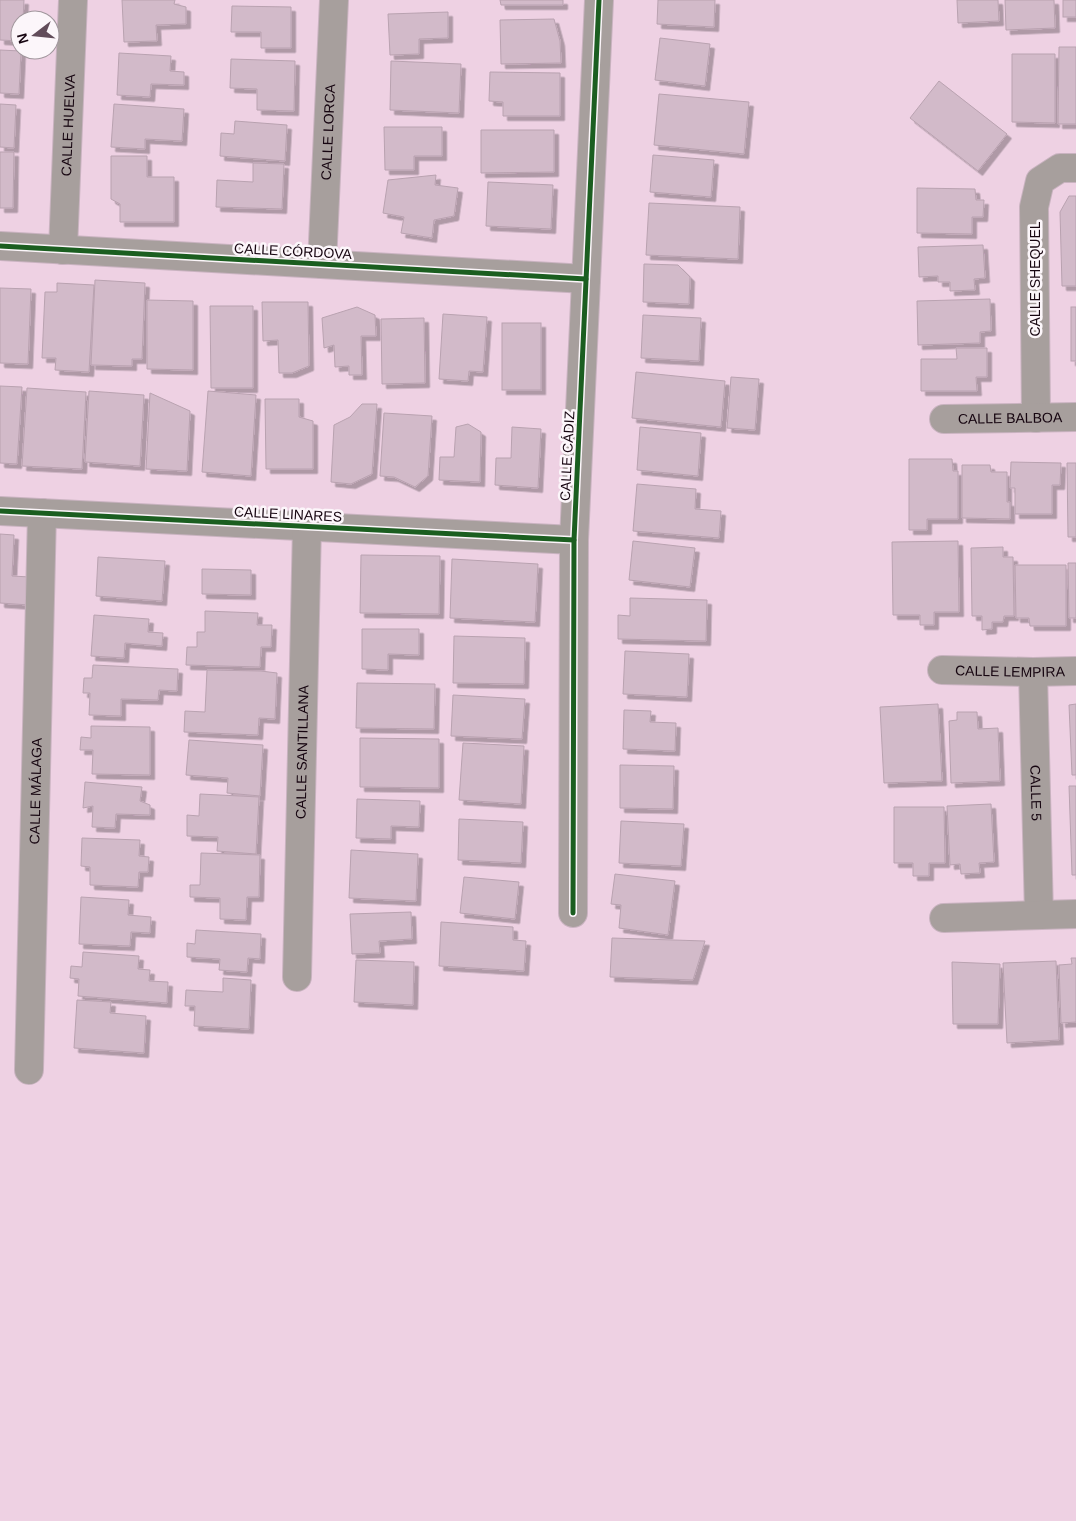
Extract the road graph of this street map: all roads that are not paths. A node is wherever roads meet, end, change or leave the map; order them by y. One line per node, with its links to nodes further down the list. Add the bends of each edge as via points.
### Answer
1 (73, 0): 6 (street, CALLE HUELVA)
2 (334, 0): 7 (street, CALLE LORCA)
3 (599, 0): 8 (street, CALLE CÁDIZ)
4 (1076, 168): 11 (street, CALLE SHEQUEL, via 1060,168 1040,181 1034,207)
5 (0, 246): 6 (street, CALLE CÓRDOVA)
6 (63, 250): 7 (street, CALLE CÓRDOVA)
7 (322, 264): 8 (street, CALLE CÓRDOVA)
8 (586, 279): 15 (street, CALLE CÁDIZ)
9 (1076, 417): 11 (street, CALLE BALBOA)
10 (944, 418): 11 (street, CALLE BALBOA)
11 (1036, 418)
12 (0, 511): 13 (street, CALLE LINARES)
13 (42, 513): 14 (street, CALLE LINARES); 24 (street, CALLE MÁLAGA)
14 (307, 526): 15 (street, CALLE LINARES); 23 (street, CALLE SANTILLANA)
15 (574, 540): 19 (street, CALLE CÁDIZ)
16 (942, 670): 18 (street, CALLE LEMPIRA)
17 (1076, 671): 18 (street, CALLE LEMPIRA)
18 (1033, 672): 21 (street, CALLE 5)
19 (573, 913)
20 (1076, 914): 21 (street)
21 (1039, 915): 22 (street)
22 (944, 918)
23 (297, 977)
24 (29, 1070)

